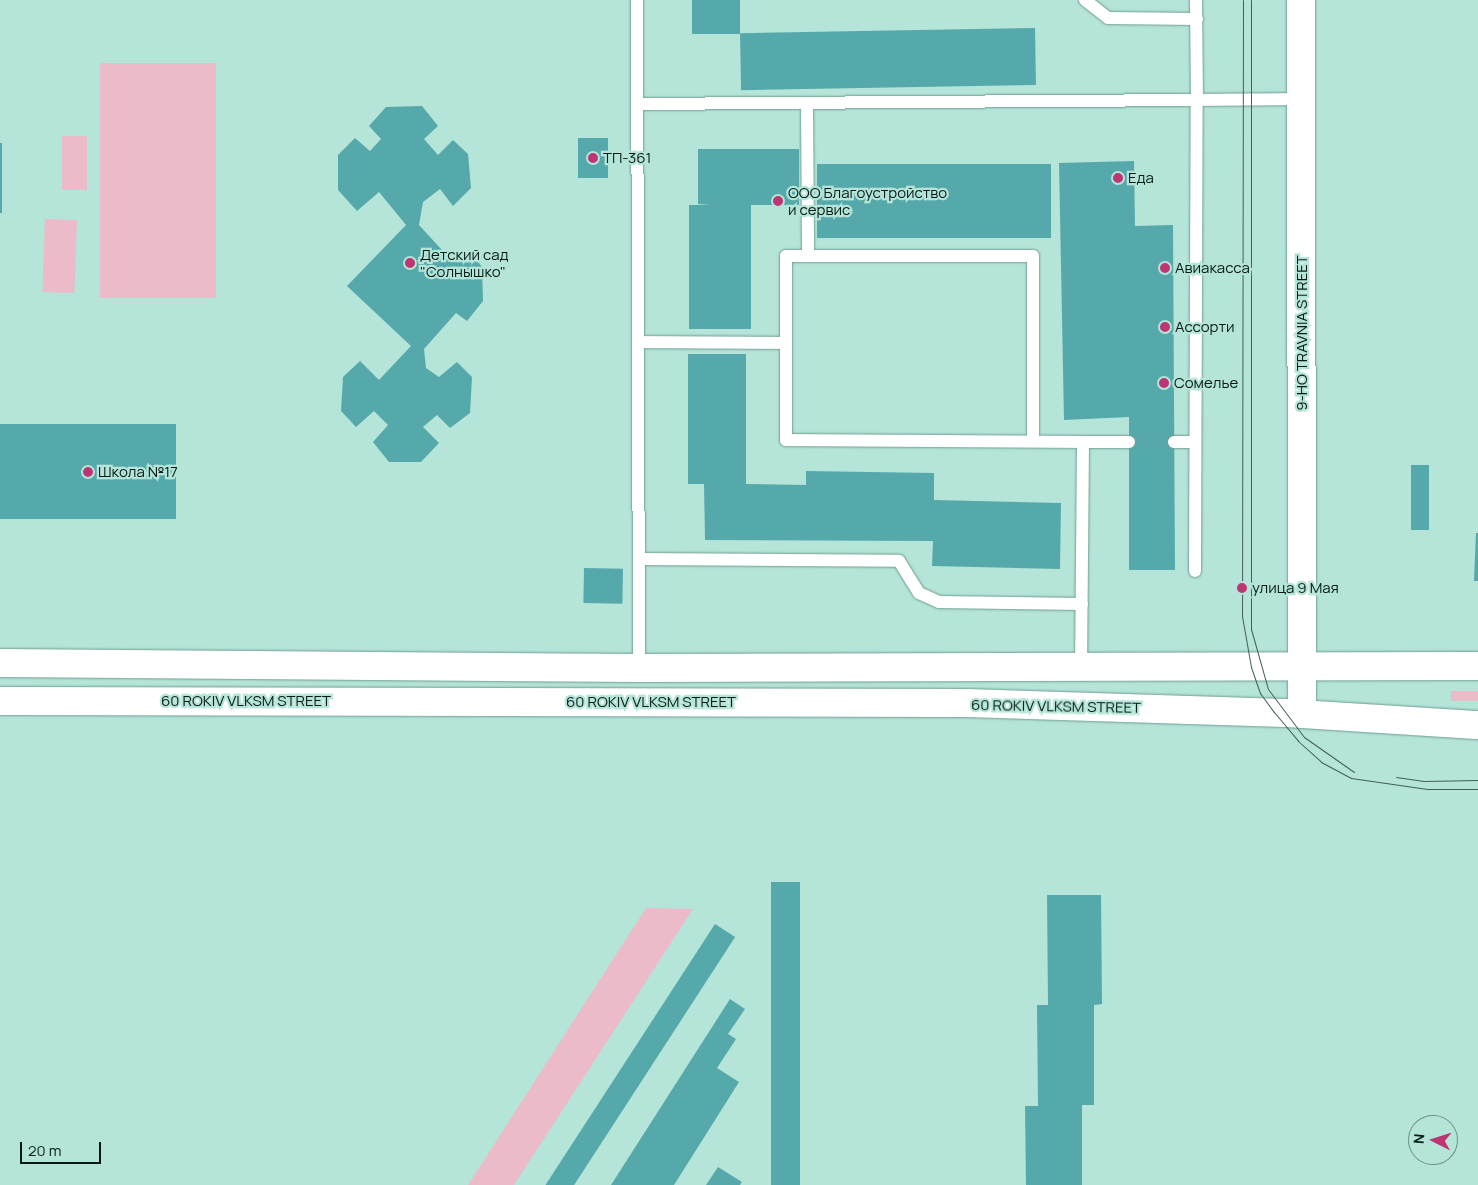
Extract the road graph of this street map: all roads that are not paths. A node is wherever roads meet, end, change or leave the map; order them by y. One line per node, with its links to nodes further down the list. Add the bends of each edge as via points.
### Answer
1 (637, 0): 9 (lane)
2 (1085, 0): 5 (lane, via 1108,18)
3 (1196, 0): 5 (lane)
4 (1302, 0): 6 (street, 9-HO TRAVNIA STREET)
5 (1196, 18): 7 (lane)
6 (1302, 98): 7 (lane); 22 (street, 9-HO TRAVNIA STREET)
7 (1197, 100): 8 (lane); 17 (lane)
8 (808, 103): 9 (lane); 10 (lane)
9 (637, 104): 11 (lane)
10 (808, 256): 12 (lane, via 786,256); 13 (lane, via 1033,256)
11 (638, 342): 12 (lane); 18 (lane)
12 (786, 343): 13 (lane, via 786,440)
13 (1033, 440): 14 (lane)
14 (1084, 442): 15 (lane); 20 (lane)
15 (1129, 442)
16 (1174, 442): 17 (lane)
17 (1195, 442): 19 (lane)
18 (638, 559): 20 (lane, via 899,561 919,593 940,602); 24 (lane)
19 (1195, 571)
20 (1082, 604): 25 (lane)
21 (0, 663): 24 (street)
22 (1302, 666): 23 (street); 25 (street); 27 (street)
23 (1478, 666)
24 (638, 668): 25 (street)
25 (1081, 669)
26 (0, 701): 27 (street, 60 ROKIV VLKSM STREET, via 967,703)
27 (1302, 713): 28 (street, 60 ROKIV VLKSM STREET)
28 (1478, 725)

